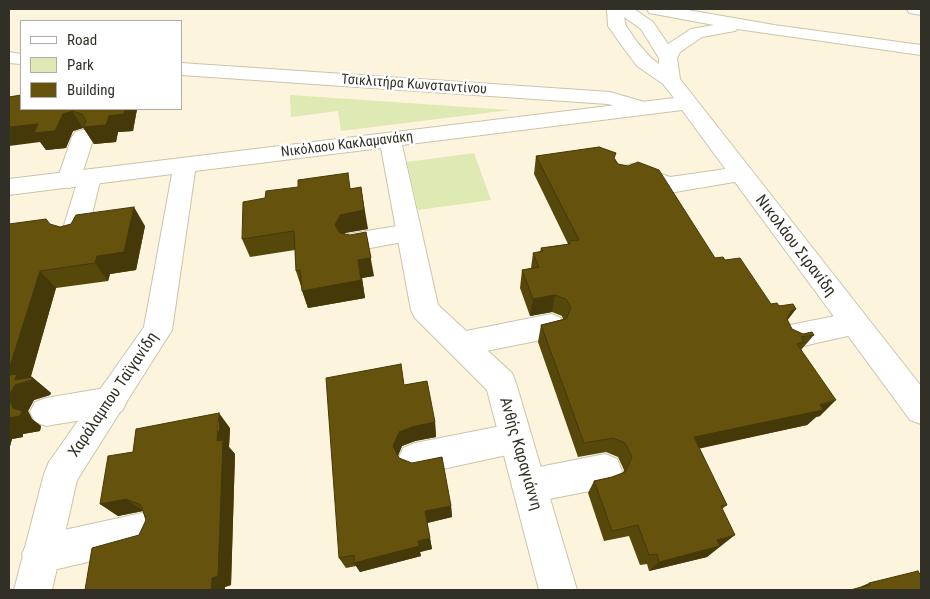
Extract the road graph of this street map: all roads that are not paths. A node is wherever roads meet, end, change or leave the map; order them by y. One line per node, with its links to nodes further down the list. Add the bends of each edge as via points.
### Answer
1 (615, 9): 10 (street, Νικολάου Σιρανίδη, via 617,26 631,46 644,62)
2 (624, 9): 8 (street, Νικολάου Σιρανίδη, via 647,26)
3 (655, 9): 6 (street)
4 (915, 9): 5 (street)
5 (921, 10)
6 (742, 24): 7 (street); 8 (street, via 697,34 673,49)
7 (921, 50)
8 (668, 58): 10 (street, Νικολάου Σιρανίδη)
9 (182, 69): 12 (street, Τσικλιτήρα Κωνσταντίνου, via 610,98)
10 (670, 80): 11 (street, Νικολάου Σιρανίδη)
11 (686, 103): 12 (street, Νικόλαου Κακλαμανάκη); 16 (street, Νικολάου Σιρανίδη)
12 (644, 108): 14 (street, Νικόλαου Κακλαμανάκη)
13 (83, 137): 18 (street)
14 (390, 140): 15 (street, Νικόλαου Κακλαμανάκη); 20 (street, Ανθής Καραγιάννη)
15 (185, 165): 18 (street, Νικόλαου Κακλαμανάκη); 27 (street, Χαράλαμπου Ταϊγανίδη, via 158,330)
16 (740, 174): 17 (street, via 669,185 627,169); 23 (street, Νικολάου Σιρανίδη)
17 (622, 176)
18 (80, 178): 19 (street, Νικόλαου Κακλαμανάκη); 21 (street)
19 (9, 187)
20 (410, 233): 22 (street); 26 (street, Ανθής Καραγιάννη, via 426,310)
21 (74, 235)
22 (354, 242)
23 (855, 324): 25 (street); 28 (street, Νικολάου Σιρανίδη)
24 (551, 326): 26 (street)
25 (790, 337)
26 (461, 344): 30 (street, Ανθής Καραγιάννη, via 501,383)
27 (111, 401): 29 (street); 35 (street, Χαράλαμπου Ταϊγανίδη, via 61,474)
28 (921, 410)
29 (46, 412)
30 (516, 438): 31 (street); 33 (street, Ανθής Καραγιάννη)
31 (415, 459)
32 (605, 470): 33 (street)
33 (529, 486): 37 (street, Ανθής Καραγιάννη)
34 (142, 532): 35 (street)
35 (41, 554): 36 (street, Χαράλαμπου Ταϊγανίδη)
36 (33, 590)
37 (558, 590)

